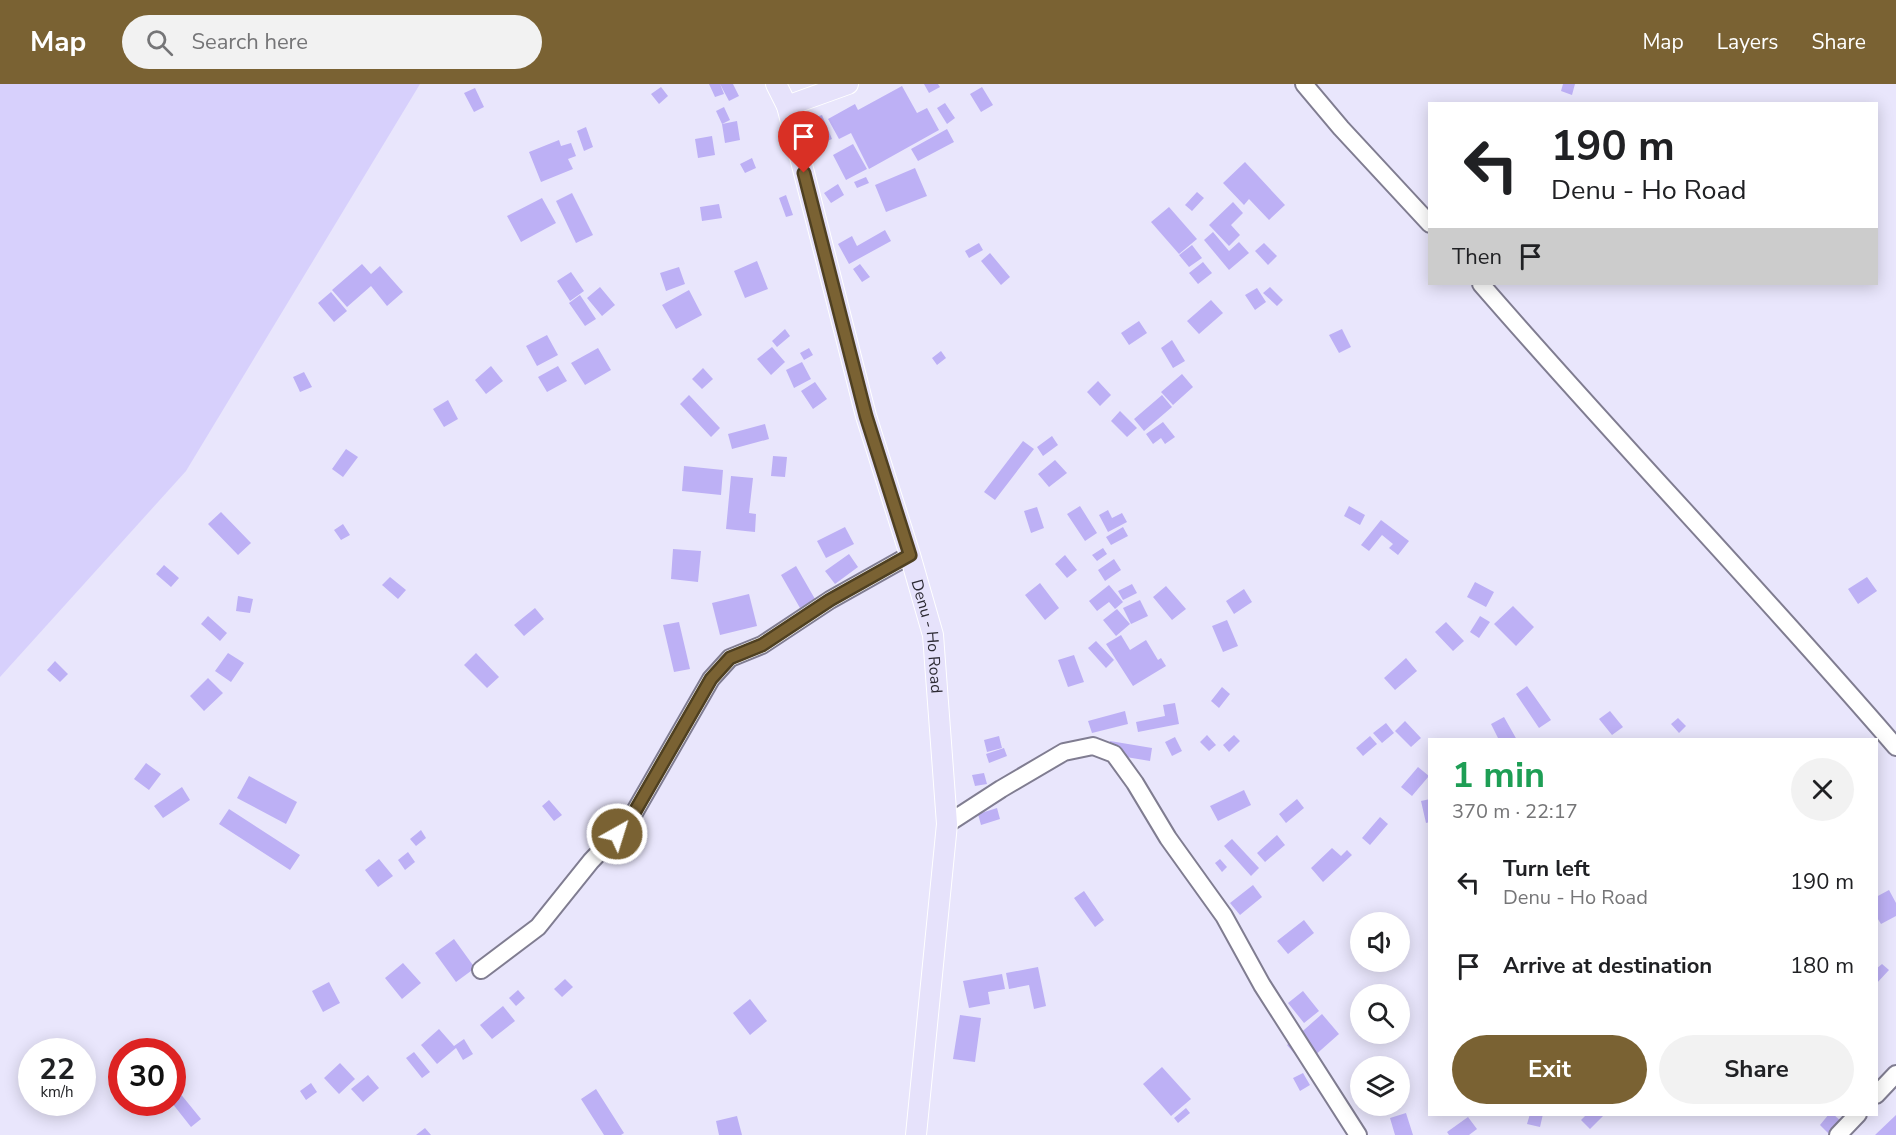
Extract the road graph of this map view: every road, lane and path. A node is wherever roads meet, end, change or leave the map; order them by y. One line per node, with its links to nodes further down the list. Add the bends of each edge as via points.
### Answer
1 (776, 84): 4 (main road, Denu - Ho Road)
2 (848, 84): 4 (main road)
3 (1304, 84): 5 (street)
4 (787, 106): 7 (main road, Denu - Ho Road, via 866,416)
5 (1428, 222)
6 (1482, 285): 8 (street)
7 (910, 555): 9 (main road, Denu - Ho Road, via 933,635); 10 (street, via 830,600 762,645 730,658 711,679 630,820 538,927)
8 (1896, 747)
9 (947, 824): 14 (main road, Denu - Ho Road); 15 (street, via 1064,752 1093,746 1114,754 1224,916 1262,986)
10 (481, 970)
11 (1896, 1074): 12 (street)
12 (1878, 1093)
13 (1856, 1116): 16 (street)
14 (916, 1135)
15 (1358, 1135)
16 (1838, 1135)

